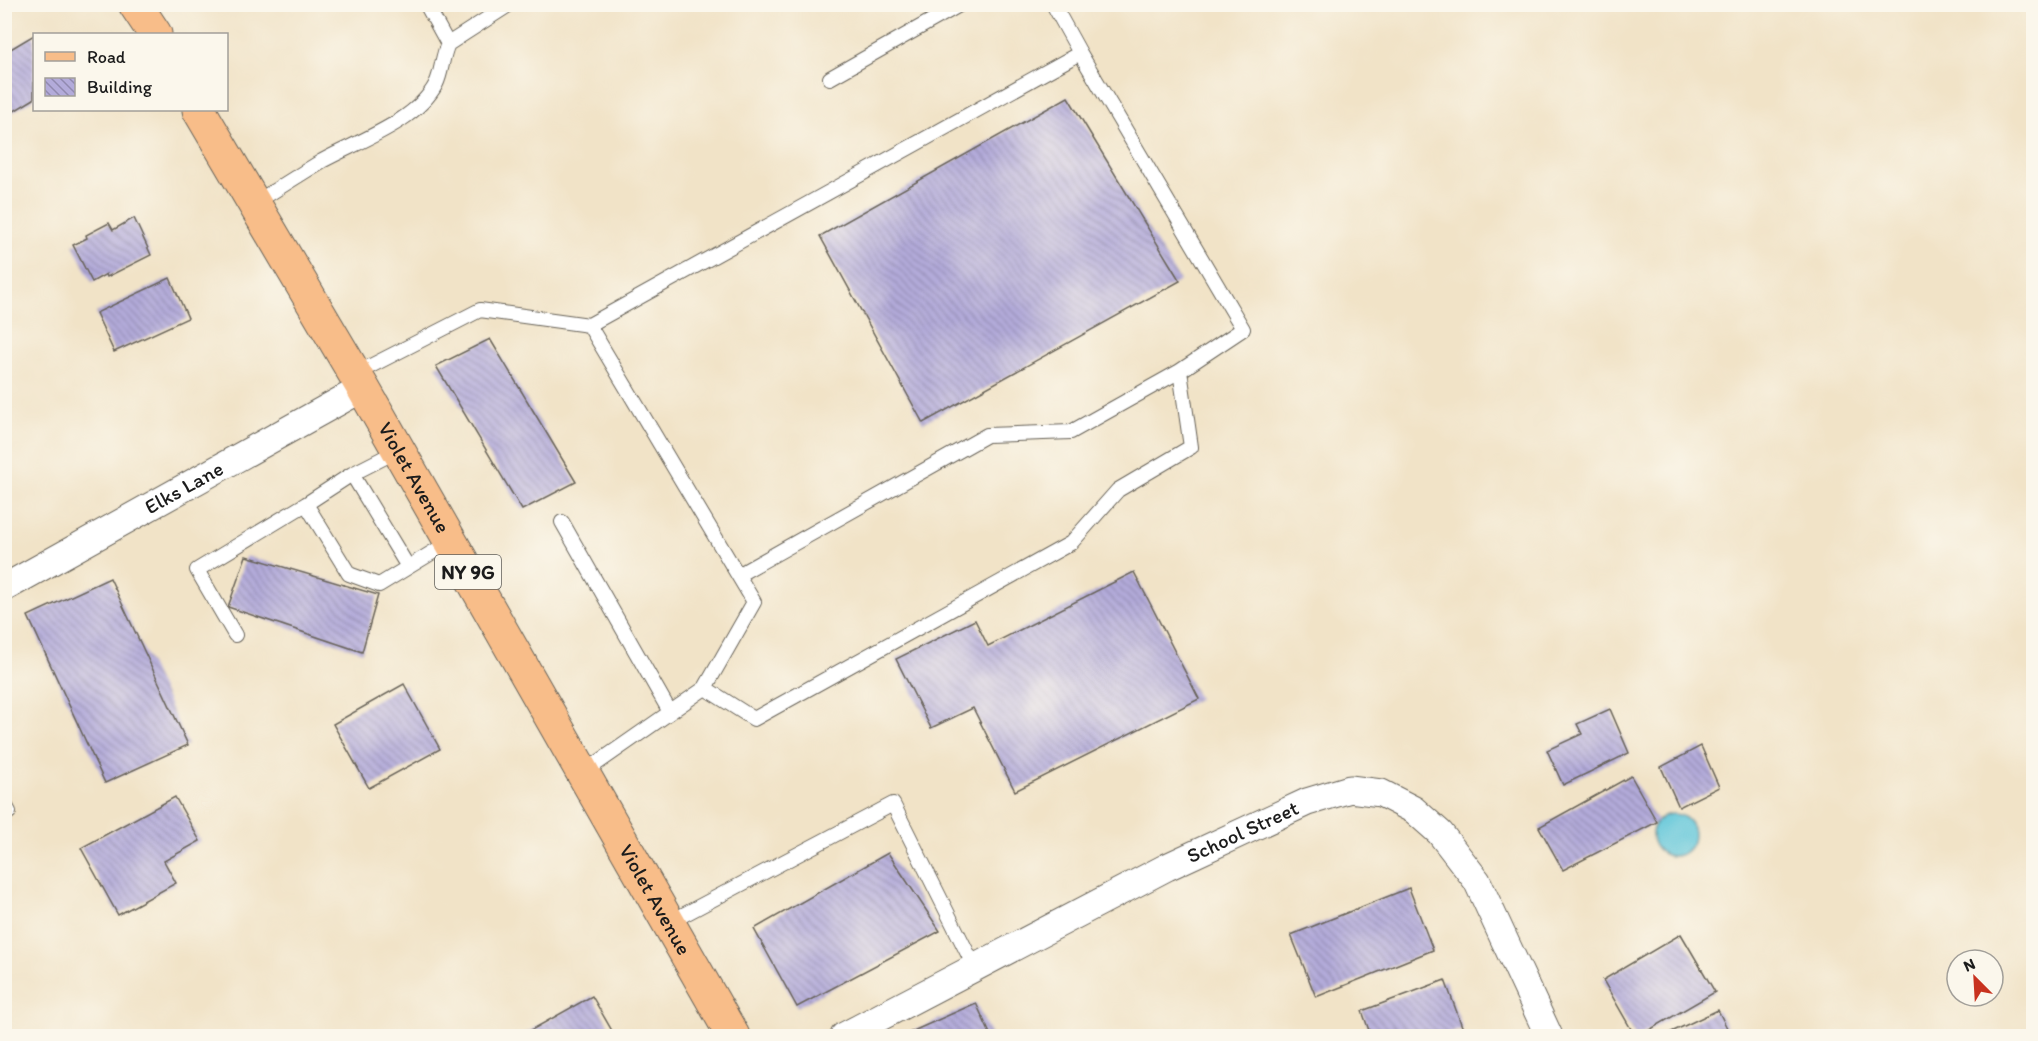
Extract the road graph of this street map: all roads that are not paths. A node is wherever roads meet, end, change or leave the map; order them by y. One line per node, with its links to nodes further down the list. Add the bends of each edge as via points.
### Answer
1 (135, 4): 6 (main road)
2 (426, 4): 7 (lane)
3 (510, 4): 7 (lane)
4 (961, 4): 9 (lane)
5 (1053, 4): 8 (lane)
6 (154, 33)
7 (448, 44): 11 (lane, via 436,83 418,107)
8 (1080, 54): 12 (lane); 13 (lane, via 1242,329)
9 (830, 78)
10 (200, 111): 11 (main road, Violet Avenue / NY 9G)
11 (255, 203): 14 (main road, Violet Avenue / NY 9G)
12 (589, 325): 14 (lane, via 480,310); 21 (lane)
13 (1180, 371): 21 (lane, via 1071,432 987,435); 24 (lane, via 1191,447 1118,490 1071,543 754,719)
14 (359, 381): 15 (main road, Violet Avenue / NY 9G); 22 (street, Elks Lane)
15 (399, 450): 16 (lane); 19 (main road, Violet Avenue / NY 9G)
16 (352, 474): 17 (lane); 20 (lane)
17 (306, 504): 20 (lane, via 349,574 379,585); 23 (lane, via 197,570)
18 (562, 522): 25 (lane)
19 (451, 541): 20 (lane); 26 (main road, Violet Avenue / NY 9G)
20 (408, 567)
21 (738, 575): 24 (lane, via 754,602)
22 (4, 588)
23 (235, 635)
24 (705, 688): 25 (lane)
25 (670, 712): 26 (lane)
26 (583, 773): 27 (main road, Violet Avenue / NY 9G)
27 (668, 922): 28 (lane, via 893,804); 29 (main road, Violet Avenue / NY 9G)
28 (975, 968): 30 (street, School Street); 31 (street, School Street, via 1200,852 1307,802 1350,789 1381,793 1414,810 1440,833 1477,881)
29 (733, 1036)
30 (844, 1036)
31 (1549, 1036)

